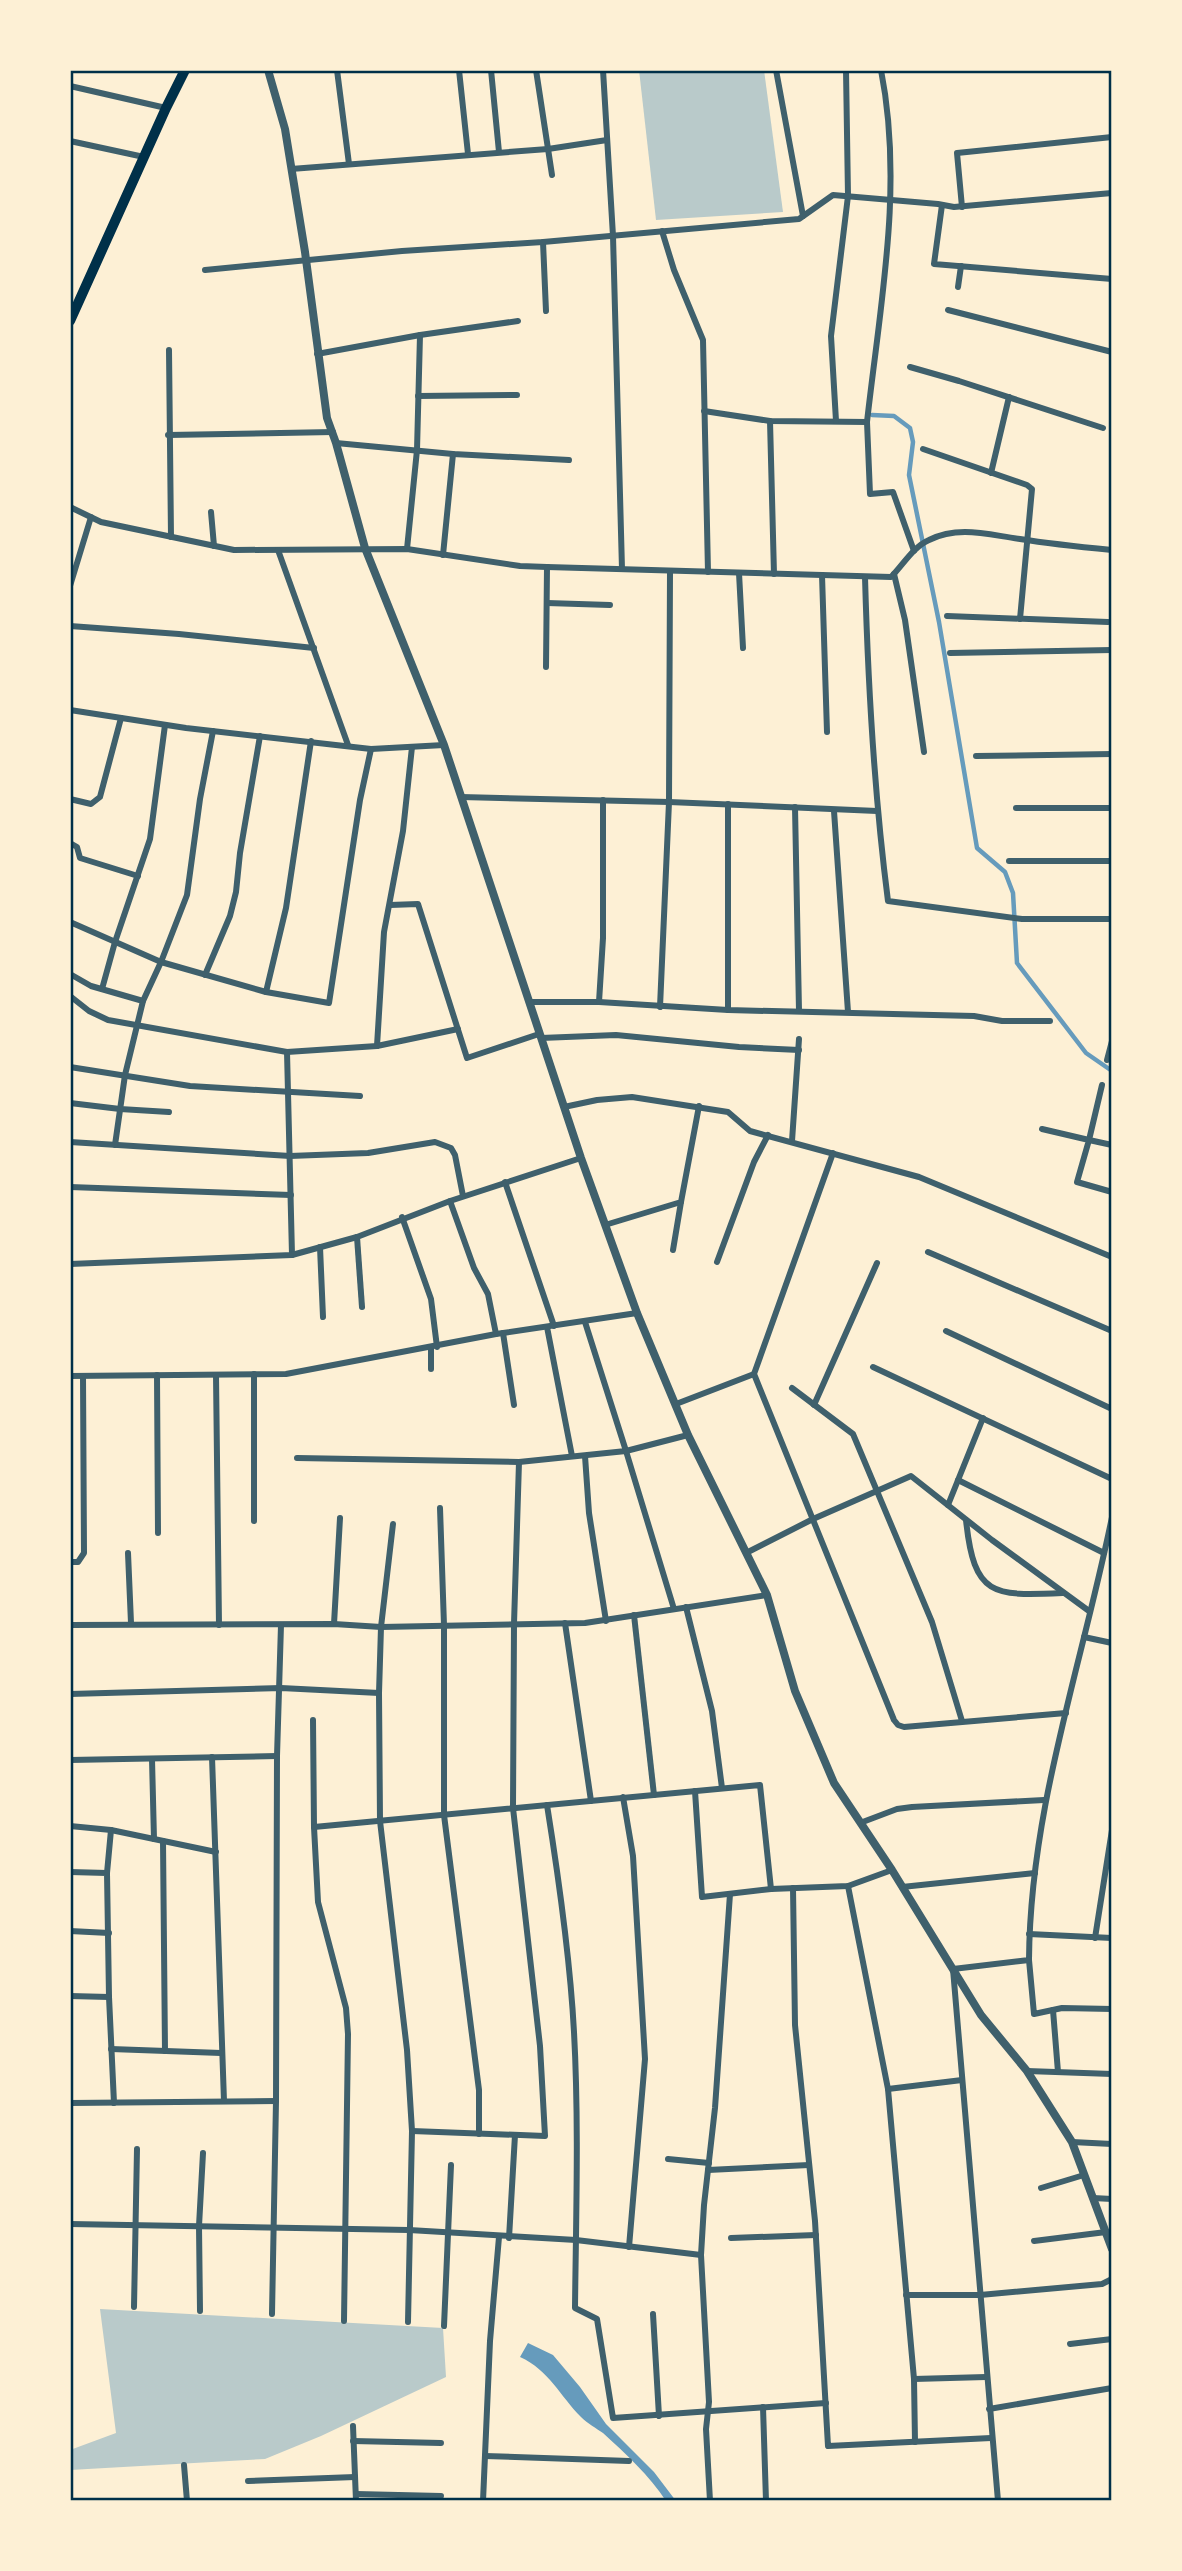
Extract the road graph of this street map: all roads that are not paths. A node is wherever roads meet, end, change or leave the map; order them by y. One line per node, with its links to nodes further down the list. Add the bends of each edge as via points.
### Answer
1 (185, 70): 12 (main road)
2 (268, 70): 21 (street)
3 (337, 70): 20 (street)
4 (459, 70): 18 (street)
5 (491, 70): 17 (street)
6 (536, 70): 16 (street)
7 (603, 70): 14 (street)
8 (776, 70): 28 (street)
9 (846, 70): 24 (street)
10 (881, 70): 25 (street, via 889,108)
11 (70, 86): 12 (street)
12 (166, 108): 19 (main road)
13 (1112, 137): 27 (street, via 957,153)
14 (607, 140): 16 (street); 30 (street)
15 (70, 141): 19 (street)
16 (548, 149): 17 (street); 22 (street)
17 (499, 152): 18 (street)
18 (468, 154): 20 (street)
19 (144, 157): 39 (main road)
20 (349, 164): 21 (street)
21 (291, 169): 32 (street)
22 (552, 175)
23 (1112, 193): 27 (street)
24 (848, 196): 25 (street); 28 (street, via 833,195); 51 (street, via 831,336)
25 (892, 200): 26 (street); 52 (street)
26 (942, 205): 27 (street); 33 (street, via 934,264)
27 (962, 207)
28 (803, 216): 29 (street)
29 (662, 231): 30 (street); 49 (street, via 704,340)
30 (612, 236): 31 (street); 75 (street)
31 (543, 242): 32 (street); 38 (street)
32 (306, 259): 34 (street); 44 (street)
33 (961, 266): 35 (street); 36 (street)
34 (205, 270)
35 (1112, 279)
36 (958, 287)
37 (948, 310): 43 (street)
38 (546, 311)
39 (70, 321)
40 (518, 321): 41 (street)
41 (420, 335): 44 (street); 46 (street)
42 (169, 351): 55 (street)
43 (1112, 352)
44 (317, 354): 54 (street)
45 (910, 367): 48 (street)
46 (418, 396): 47 (street); 58 (street)
47 (517, 396)
48 (1009, 397): 53 (street); 61 (street)
49 (704, 411): 50 (street); 77 (street)
50 (770, 421): 51 (street); 79 (street)
51 (836, 421): 52 (street)
52 (867, 422): 71 (street, via 870,494 893,492)
53 (1103, 428)
54 (333, 432): 55 (street); 56 (street)
55 (169, 435): 65 (street)
56 (336, 443): 58 (street); 68 (street)
57 (923, 449): 61 (street)
58 (417, 450): 59 (street); 69 (street)
59 (453, 454): 60 (street); 73 (street)
60 (569, 460)
61 (991, 473): 66 (street, via 1032,489)
62 (70, 508): 64 (street)
63 (211, 512): 67 (street)
64 (92, 517): 65 (street); 83 (street)
65 (172, 537): 67 (street)
66 (1028, 540): 71 (street, via 976,531 953,533); 72 (street); 87 (street)
67 (214, 546): 70 (street)
68 (365, 548): 69 (street); 70 (street); 103 (street)
69 (407, 549): 73 (street)
70 (278, 550): 90 (street)
71 (916, 550): 80 (street)
72 (1112, 550)
73 (443, 555): 74 (street)
74 (547, 567): 75 (street); 84 (street)
75 (622, 569): 76 (street)
76 (670, 571): 77 (street); 112 (street)
77 (708, 572): 78 (street)
78 (739, 573): 79 (street); 91 (street)
79 (774, 574): 81 (street)
80 (894, 574): 82 (street); 106 (street)
81 (822, 575): 82 (street); 99 (street)
82 (865, 577): 118 (street)
83 (70, 586)
84 (547, 603): 85 (street); 94 (street)
85 (610, 605)
86 (947, 616): 87 (street)
87 (1020, 619): 88 (street)
88 (1108, 622)
89 (70, 626): 90 (street)
90 (314, 648): 102 (street)
91 (743, 648)
92 (1112, 650): 93 (street)
93 (950, 653)
94 (546, 667)
95 (70, 710): 96 (street)
96 (121, 718): 97 (street); 110 (street, via 100,797 91,804)
97 (165, 725): 98 (street); 122 (street, via 150,839)
98 (213, 731): 100 (street); 127 (street, via 187,895)
99 (827, 732)
100 (260, 736): 101 (street); 129 (street, via 236,892)
101 (311, 741): 102 (street); 131 (street, via 286,908)
102 (348, 745): 105 (street)
103 (444, 745): 104 (street); 109 (street)
104 (412, 747): 105 (street); 123 (street)
105 (371, 749): 131 (street, via 329,1003)
106 (924, 752)
107 (1112, 754): 108 (street)
108 (975, 755)
109 (461, 797): 111 (street); 134 (street)
110 (70, 799)
111 (603, 800): 112 (street); 135 (street)
112 (669, 802): 113 (street); 136 (street)
113 (728, 804): 114 (street); 137 (street)
114 (795, 807): 117 (street); 138 (street)
115 (1016, 807): 116 (street)
116 (1112, 808)
117 (835, 811): 118 (street); 139 (street)
118 (877, 811): 124 (street, via 888,901 1022,919)
119 (70, 843): 122 (street, via 76,845 80,858)
120 (1009, 861): 121 (street)
121 (1112, 861)
122 (138, 876): 126 (street)
123 (390, 905): 142 (street, via 418,904); 146 (street)
124 (1112, 919)
125 (70, 922): 126 (street)
126 (115, 942): 127 (street); 130 (street)
127 (161, 962): 129 (street); 133 (street)
128 (70, 974): 130 (street)
129 (205, 975): 131 (street)
130 (102, 989): 133 (street)
131 (266, 992)
132 (70, 996): 141 (street, via 108,1020)
133 (143, 1001): 141 (street)
134 (529, 1002): 135 (street); 143 (street)
135 (599, 1002): 136 (street)
136 (660, 1007): 137 (street)
137 (728, 1010): 138 (street)
138 (799, 1011): 139 (street)
139 (848, 1012): 140 (street)
140 (1050, 1021)
141 (137, 1025): 148 (street); 151 (street)
142 (458, 1029): 143 (street, via 467,1058); 146 (street)
143 (540, 1036): 147 (street, via 616,1035); 157 (street)
144 (799, 1039): 147 (street)
145 (1112, 1041): 149 (street)
146 (377, 1046): 148 (street)
147 (799, 1050): 164 (street)
148 (287, 1052): 153 (street)
149 (1107, 1060)
150 (70, 1067): 151 (street)
151 (125, 1076): 153 (street); 158 (street)
152 (1102, 1085): 162 (street)
153 (288, 1093): 154 (street); 168 (street)
154 (360, 1096)
155 (70, 1104): 158 (street)
156 (699, 1106): 157 (street, via 632,1097); 161 (street, via 728,1112 746,1129); 176 (street)
157 (564, 1107): 169 (street)
158 (120, 1110): 159 (street); 165 (street)
159 (169, 1112)
160 (1041, 1129): 162 (street)
161 (768, 1135): 164 (street); 185 (street)
162 (1089, 1140): 166 (street); 172 (street, via 1077,1182)
163 (70, 1142): 165 (street)
164 (792, 1142): 167 (street)
165 (115, 1145): 168 (street)
166 (1112, 1145)
167 (833, 1153): 184 (street, via 920,1178); 200 (street)
168 (290, 1156): 173 (street); 174 (street, via 368,1153 435,1142 451,1148 455,1155)
169 (581, 1158): 170 (street); 178 (street)
170 (505, 1182): 174 (street); 192 (street)
171 (70, 1187): 173 (street)
172 (1112, 1192)
173 (291, 1195): 183 (street)
174 (463, 1196): 175 (street)
175 (450, 1201): 177 (street); 195 (street)
176 (681, 1202): 178 (street); 181 (street)
177 (402, 1217): 179 (street); 196 (street, via 431,1299)
178 (605, 1225): 189 (street)
179 (356, 1237): 180 (street); 188 (street)
180 (320, 1247): 183 (street); 190 (street)
181 (673, 1250)
182 (928, 1252): 194 (street)
183 (292, 1255): 187 (street)
184 (1112, 1257)
185 (717, 1262)
186 (877, 1263): 208 (street)
187 (70, 1264)
188 (362, 1307)
189 (637, 1313): 191 (street); 206 (street)
190 (323, 1317)
191 (585, 1322): 192 (street); 212 (street)
192 (550, 1327): 195 (street); 213 (street)
193 (946, 1331): 209 (street)
194 (1112, 1331)
195 (500, 1333): 196 (street); 207 (street)
196 (434, 1347): 198 (street); 199 (street, via 286,1374)
197 (873, 1367): 210 (street)
198 (431, 1369)
199 (254, 1374): 202 (street); 226 (street)
200 (754, 1374): 206 (street); 223 (street)
201 (157, 1375): 202 (street); 204 (street); 228 (street)
202 (216, 1375): 244 (street)
203 (70, 1376): 204 (street)
204 (83, 1376): 232 (street, via 84,1553 78,1562)
205 (792, 1388): 208 (street)
206 (676, 1404): 211 (street)
207 (514, 1405)
208 (814, 1405): 219 (street, via 853,1434)
209 (1112, 1409)
210 (983, 1418): 217 (street); 218 (street)
211 (688, 1435): 212 (street); 230 (street)
212 (626, 1451): 214 (street); 236 (street)
213 (572, 1456): 214 (street); 216 (street)
214 (585, 1456): 239 (street)
215 (297, 1458): 216 (street)
216 (519, 1462): 242 (street)
217 (958, 1479): 220 (street); 231 (street)
218 (1112, 1479)
219 (877, 1490): 220 (street, via 911,1476); 223 (street); 256 (street, via 932,1622)
220 (948, 1506): 224 (street)
221 (440, 1508): 247 (street)
222 (340, 1518): 246 (street)
223 (813, 1519): 230 (street); 256 (street, via 894,1720 905,1727)
224 (966, 1520): 233 (street); 233 (street, via 970,1551 984,1582 1011,1595)
225 (1112, 1520): 231 (street)
226 (254, 1521)
227 (393, 1524): 248 (street)
228 (158, 1533)
229 (128, 1553): 240 (street)
230 (746, 1553): 234 (street)
231 (1104, 1553): 237 (street)
232 (70, 1562)
233 (1063, 1593): 237 (street)
234 (767, 1595): 235 (street); 271 (street, via 794,1691 834,1783)
235 (686, 1607): 236 (street); 261 (street, via 712,1711)
236 (674, 1609): 238 (street)
237 (1089, 1611): 249 (street)
238 (634, 1615): 239 (street); 263 (street)
239 (606, 1620): 241 (street)
240 (131, 1623): 243 (street); 244 (street)
241 (565, 1623): 242 (street); 266 (street)
242 (514, 1624): 247 (street); 268 (street)
243 (70, 1625)
244 (219, 1625): 245 (street)
245 (281, 1625): 246 (street); 251 (street)
246 (334, 1625): 248 (street)
247 (444, 1625): 248 (street); 269 (street)
248 (381, 1627): 252 (street)
249 (1084, 1637): 250 (street); 254 (street)
250 (1112, 1643)
251 (281, 1688): 252 (street); 253 (street); 257 (street)
252 (379, 1693): 270 (street)
253 (70, 1694)
254 (1066, 1713): 256 (street); 265 (street)
255 (313, 1720): 273 (street)
256 (962, 1721)
257 (277, 1756): 258 (street); 308 (street)
258 (212, 1757): 259 (street); 278 (street)
259 (152, 1759): 260 (street); 276 (street)
260 (70, 1760)
261 (722, 1788): 262 (street); 286 (street, via 760,1784)
262 (695, 1791): 263 (street); 287 (street, via 702,1897)
263 (654, 1795): 264 (street)
264 (624, 1797): 266 (street); 340 (street, via 633,1856 645,2059)
265 (1044, 1800): 271 (street, via 912,1807); 282 (street)
266 (591, 1801): 267 (street)
267 (547, 1805): 268 (street); 338 (street, via 562,1898 574,2028)
268 (513, 1808): 269 (street); 313 (street, via 540,2046 545,2136)
269 (444, 1815): 270 (street); 312 (street, via 478,2090)
270 (380, 1821): 273 (street); 311 (street)
271 (860, 1823): 279 (street)
272 (70, 1826): 274 (street)
273 (314, 1827): 330 (street, via 318,1902 346,2008)
274 (111, 1830): 276 (street); 281 (street)
275 (1112, 1830): 291 (street)
276 (155, 1839): 277 (street)
277 (163, 1841): 278 (street); 300 (street)
278 (216, 1852): 301 (street)
279 (892, 1870): 283 (street); 284 (street)
280 (70, 1872): 281 (street)
281 (107, 1873): 289 (street)
282 (1035, 1873): 284 (street); 290 (street)
283 (848, 1886): 285 (street); 306 (street)
284 (902, 1887): 294 (street)
285 (793, 1888): 286 (street); 320 (street, via 795,2025)
286 (772, 1889): 287 (street)
287 (730, 1894): 321 (street)
288 (70, 1931): 289 (street)
289 (109, 1933): 296 (street)
290 (1029, 1934): 291 (street); 293 (street)
291 (1095, 1937): 292 (street)
292 (1112, 1938)
293 (1028, 1960): 294 (street); 298 (street, via 1034,2014)
294 (953, 1969): 302 (street, via 981,2015); 305 (street)
295 (70, 1996): 296 (street)
296 (109, 1997): 299 (street)
297 (1112, 2009): 298 (street)
298 (1053, 2010): 303 (street)
299 (111, 2049): 300 (street); 310 (street)
300 (165, 2051): 301 (street)
301 (221, 2053): 307 (street)
302 (1027, 2071): 303 (street); 314 (street)
303 (1058, 2072): 304 (street)
304 (1112, 2074)
305 (962, 2080): 306 (street); 345 (street)
306 (888, 2089): 344 (street)
307 (224, 2101): 308 (street); 310 (street)
308 (276, 2101): 329 (street)
309 (70, 2103): 310 (street)
310 (114, 2103)
311 (412, 2131): 312 (street); 331 (street)
312 (479, 2134): 313 (street)
313 (515, 2135): 336 (street)
314 (1072, 2142): 315 (street); 322 (street)
315 (1112, 2144)
316 (137, 2149): 327 (street)
317 (203, 2153): 328 (street)
318 (668, 2160): 321 (street)
319 (450, 2165): 333 (street)
320 (809, 2165): 321 (street); 334 (street)
321 (708, 2167): 342 (street)
322 (1084, 2175): 323 (street); 324 (street)
323 (1041, 2188)
324 (1093, 2198): 325 (street); 332 (street)
325 (1112, 2199)
326 (70, 2224): 327 (street)
327 (135, 2225): 328 (street); 346 (street)
328 (199, 2226): 329 (street); 347 (street)
329 (272, 2228): 330 (street); 348 (street)
330 (345, 2229): 331 (street); 350 (street)
331 (409, 2230): 333 (street); 351 (street)
332 (1106, 2232): 339 (street); 341 (street)
333 (448, 2233): 335 (street); 352 (street)
334 (816, 2235): 337 (street); 358 (street)
335 (499, 2237): 336 (street); 368 (street)
336 (509, 2238): 338 (street)
337 (731, 2238)
338 (576, 2240): 340 (street); 362 (street, via 575,2308 597,2319 613,2418)
339 (1034, 2241)
340 (629, 2247): 342 (street)
341 (1112, 2249)
342 (701, 2255): 361 (street)
343 (1112, 2279): 345 (street, via 1102,2284)
344 (906, 2295): 345 (street); 356 (street)
345 (980, 2295): 355 (street)
346 (134, 2306)
347 (200, 2311)
348 (272, 2314)
349 (653, 2314): 362 (street)
350 (345, 2321)
351 (408, 2322)
352 (444, 2326)
353 (1112, 2339): 354 (street)
354 (1070, 2344)
355 (986, 2377): 356 (street); 360 (street)
356 (914, 2379): 366 (street)
357 (1112, 2388): 360 (street)
358 (826, 2403): 359 (street); 366 (street, via 828,2446)
359 (763, 2407): 361 (street); 378 (street)
360 (989, 2409): 364 (street)
361 (708, 2412): 362 (street); 377 (street)
362 (659, 2416)
363 (353, 2426): 365 (street)
364 (991, 2438): 366 (street); 379 (street)
365 (353, 2441): 367 (street); 371 (street)
366 (915, 2442)
367 (441, 2443)
368 (485, 2456): 369 (street); 376 (street)
369 (629, 2461)
370 (184, 2465): 375 (street)
371 (355, 2477): 372 (street); 374 (street)
372 (248, 2481)
373 (441, 2496): 374 (street)
374 (356, 2498)
375 (187, 2501)
376 (483, 2501)
377 (710, 2501)
378 (766, 2501)
379 (998, 2501)

